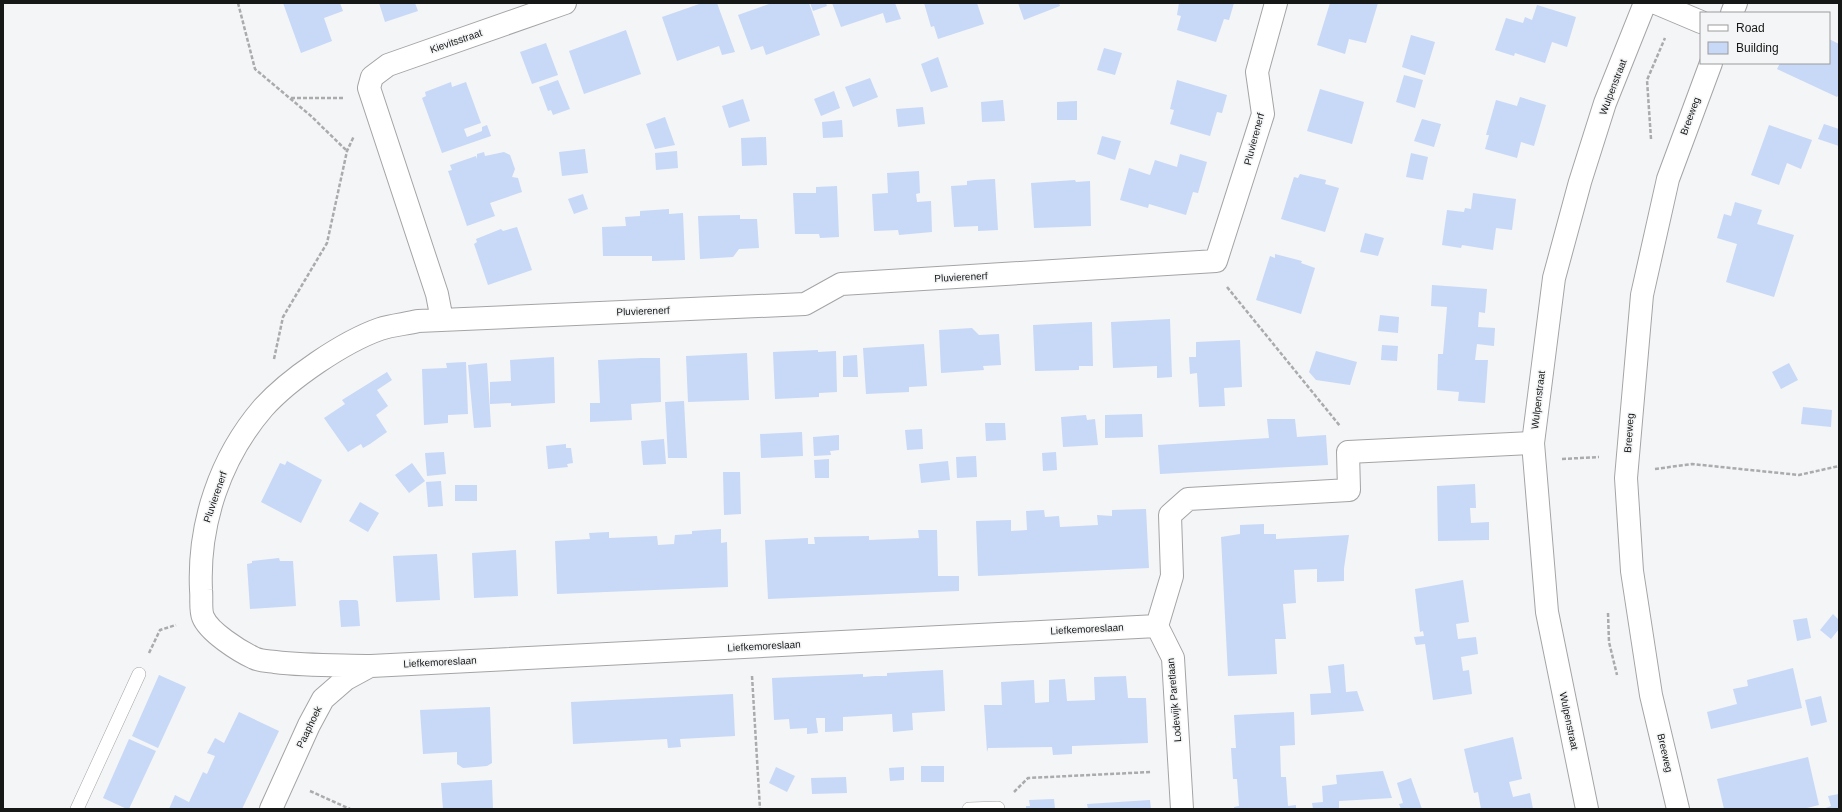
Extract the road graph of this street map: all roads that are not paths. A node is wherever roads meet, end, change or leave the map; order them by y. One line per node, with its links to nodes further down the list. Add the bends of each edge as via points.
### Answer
1 (565, 3): 7 (street, Kievitsstraat, via 388,64 372,76 369,88 437,294)
2 (1276, 3): 7 (street, Pluvierenerf, via 1257,72 1263,114 1216,261 841,284 805,304)
3 (1645, 3): 8 (street, Wulpenstraat, via 1587,160 1554,278)
4 (1656, 3): 5 (street)
5 (1700, 22)
6 (1711, 64): 18 (street, Breeweg, via 1668,179 1642,295 1626,478 1632,571 1651,695)
7 (442, 320): 10 (street, Pluvierenerf, via 418,321 380,329 346,344 290,384 263,408 241,438 222,475 207,516 200,563 203,617 224,641 255,659 293,664)
8 (1533, 443): 9 (street, via 1348,452 1349,490 1188,499 1170,515 1172,576); 17 (street, Wulpenstraat, via 1547,612)
9 (1156, 626): 10 (street, Liefkemoreslaan); 16 (street, Lodewijk Paretlaan, via 1173,658)
10 (371, 666): 14 (street, Paaphoek, via 346,679 323,699)
11 (138, 674): 13 (lane)
12 (998, 808): 15 (lane)
13 (77, 809)
14 (271, 809)
15 (968, 809)
16 (1182, 809)
17 (1587, 809)
18 (1678, 809)

